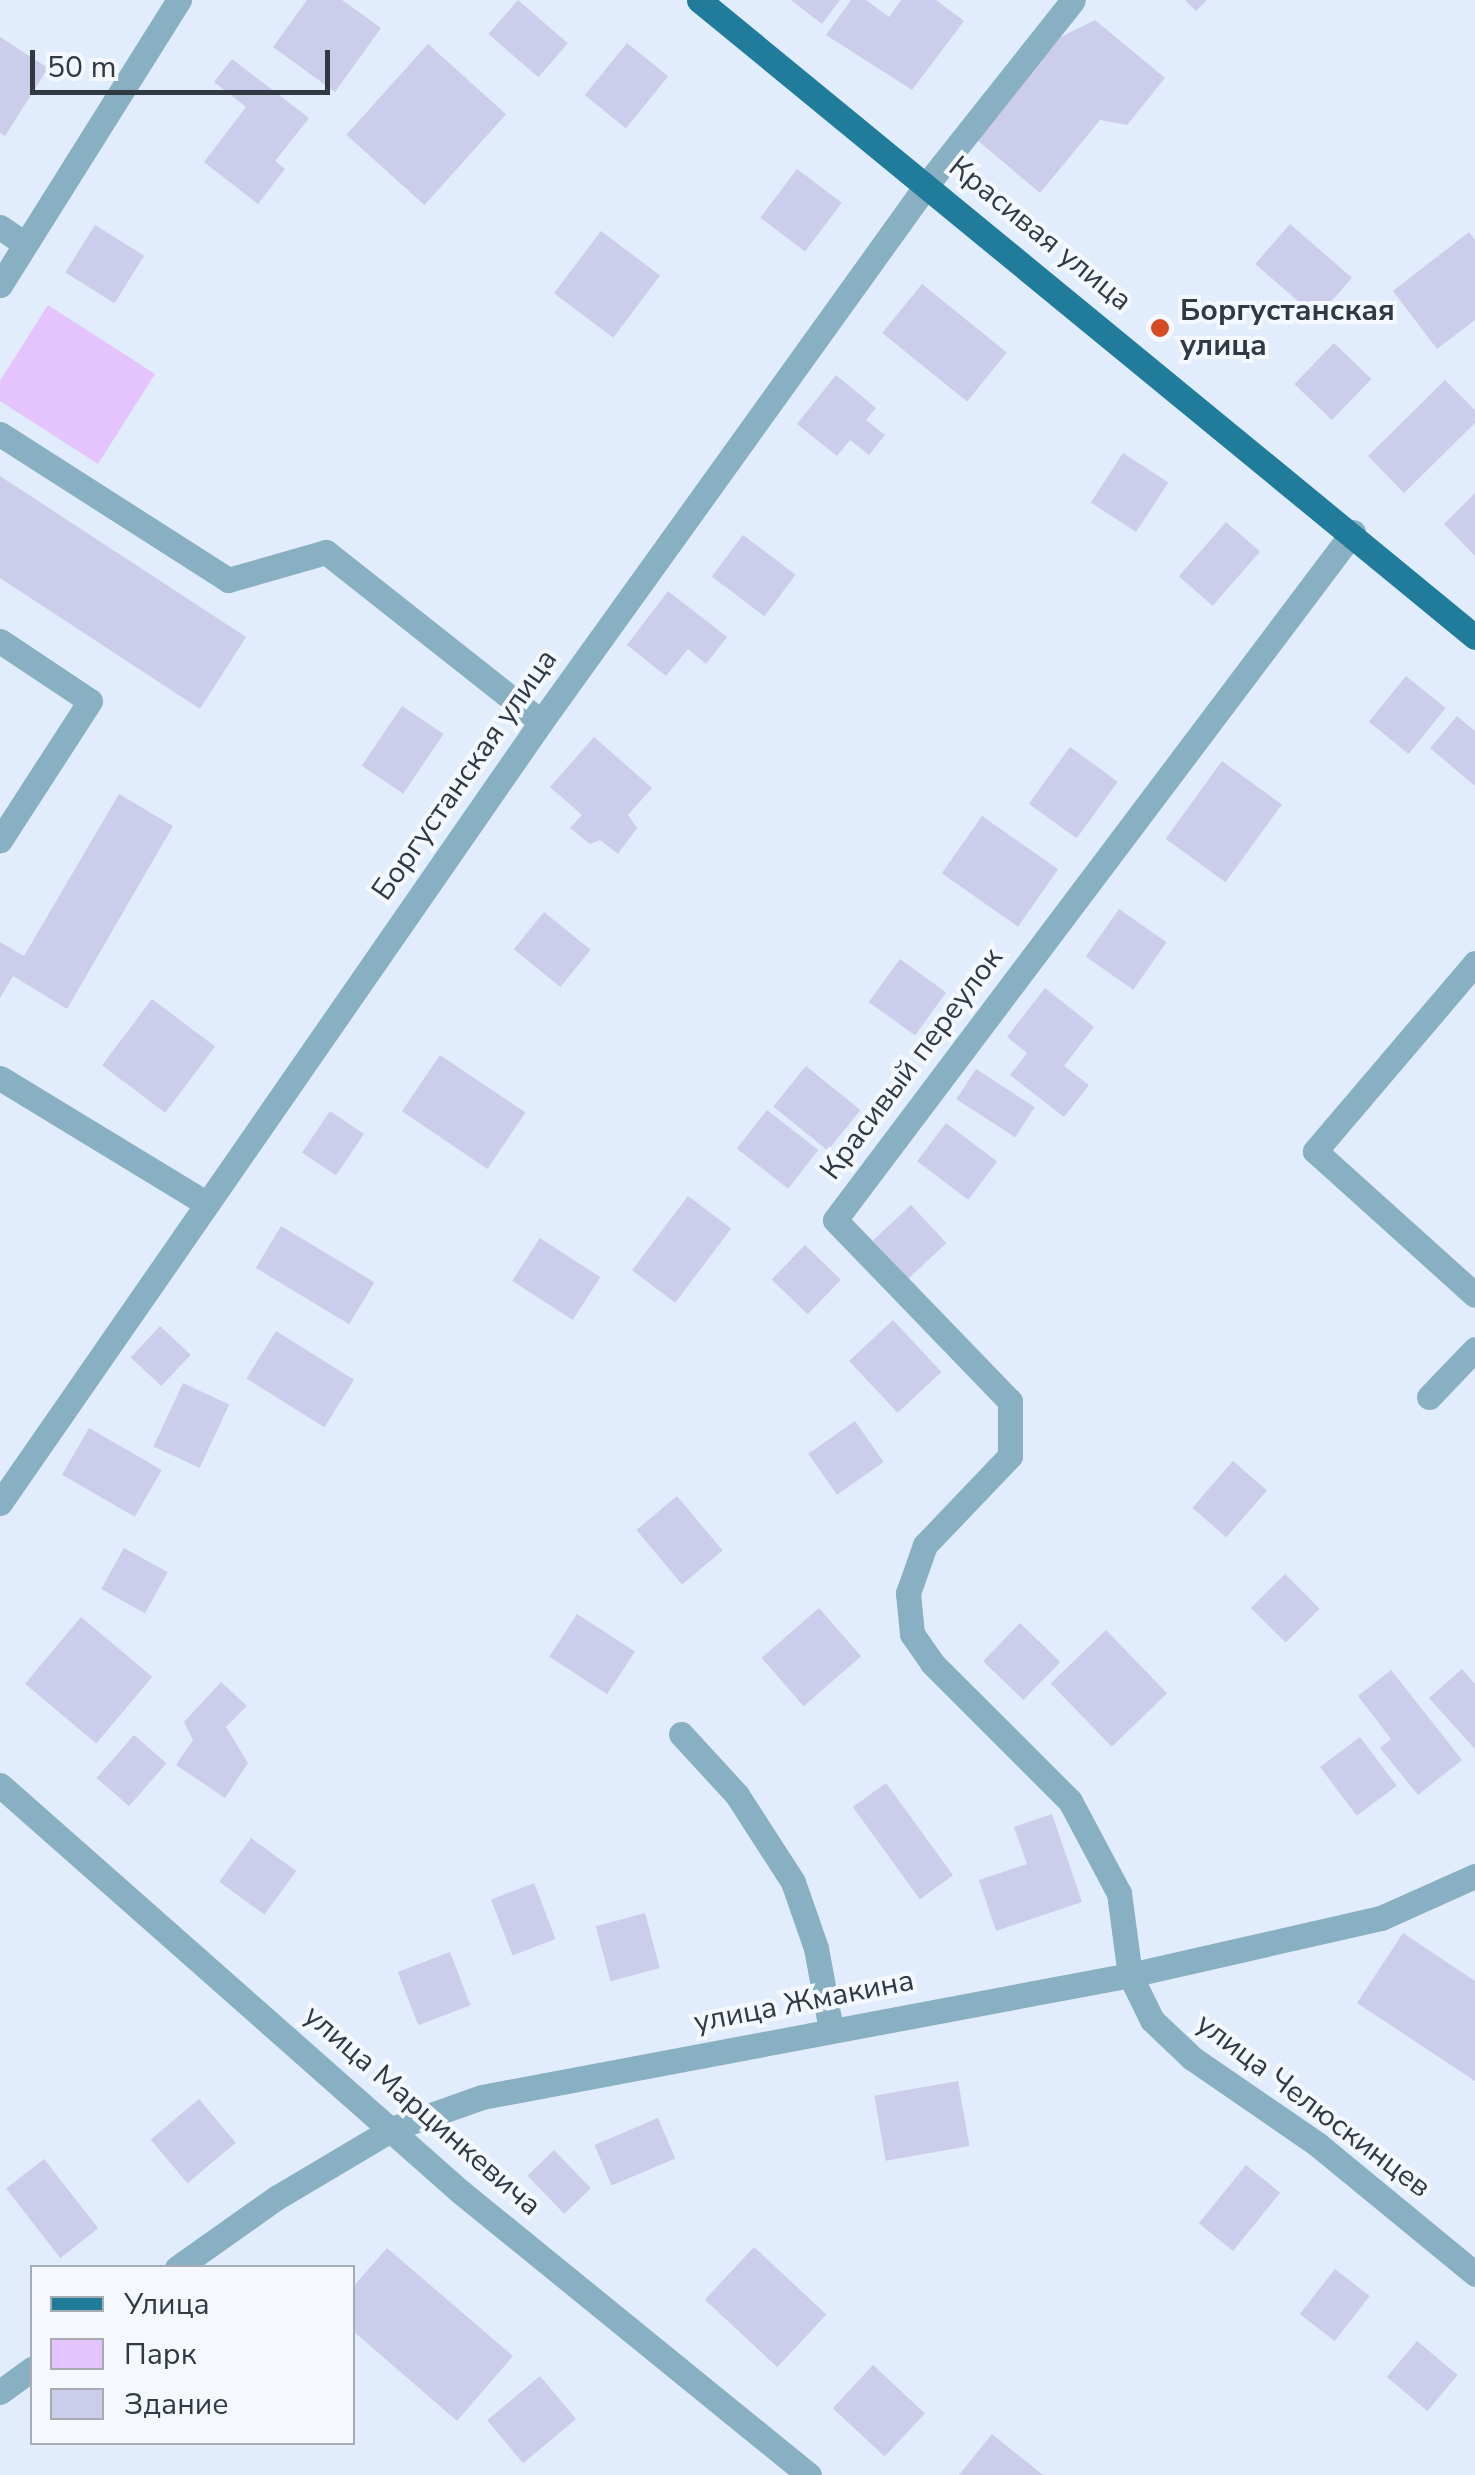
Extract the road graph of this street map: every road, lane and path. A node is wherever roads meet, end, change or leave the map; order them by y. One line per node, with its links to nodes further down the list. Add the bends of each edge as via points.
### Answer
1 (179, 0): 6 (street)
2 (700, 0): 4 (main road, Красивая улица)
3 (1073, 0): 4 (street, Боргустанская улица)
4 (928, 183): 9 (main road, Красивая улица); 12 (street, Боргустанская улица)
5 (0, 227): 6 (street)
6 (25, 244): 7 (street)
7 (0, 286)
8 (0, 434): 12 (street, via 228,580 326,552)
9 (1353, 532): 10 (main road, Красивая улица); 24 (street, Красивый переулок, via 835,1220 1010,1401 1010,1456 925,1545 908,1593 912,1634 932,1663 1070,1801 1119,1893)
10 (1475, 637)
11 (0, 641): 13 (street, via 90,700)
12 (540, 722): 16 (street, Боргустанская улица)
13 (0, 840)
14 (1470, 979): 17 (street, via 1315,1151)
15 (0, 1078): 16 (street)
16 (207, 1204): 20 (street, Боргустанская улица)
17 (1475, 1296)
18 (1475, 1349): 19 (street)
19 (1429, 1396)
20 (0, 1503)
21 (681, 1734): 25 (street, via 737,1795 793,1882 816,1948)
22 (0, 1785): 26 (street, улица Марцинкевича)
23 (1475, 1876): 24 (street, улица Жмакина, via 1381,1918)
24 (1130, 1975): 25 (street, улица Жмакина); 28 (street, улица Челюскинцев, via 1152,2020 1192,2058 1317,2144)
25 (831, 2030): 26 (street, улица Жмакина, via 482,2096)
26 (394, 2128): 27 (street, улица Жмакина, via 276,2198); 31 (street, улица Марцинкевича, via 462,2192)
27 (181, 2265)
28 (1475, 2274)
29 (30, 2370): 30 (street)
30 (0, 2392)
31 (809, 2475)

